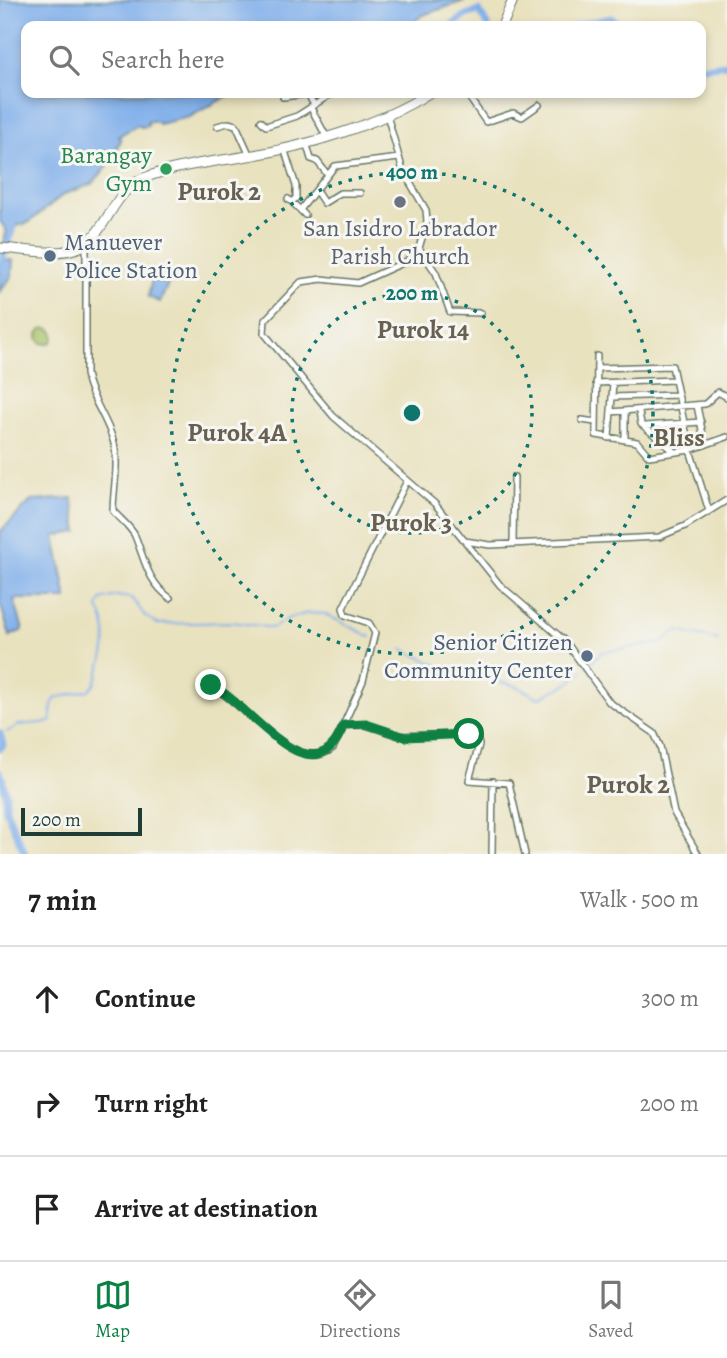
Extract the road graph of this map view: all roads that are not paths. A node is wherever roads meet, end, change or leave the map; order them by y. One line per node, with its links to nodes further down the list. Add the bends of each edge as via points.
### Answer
1 (513, 0): 2 (highway)
2 (504, 21)
3 (309, 98): 8 (street)
4 (325, 98): 8 (street)
5 (419, 98): 9 (highway)
6 (469, 98): 7 (street, via 486,122 513,113 520,118)
7 (539, 105)
8 (312, 106): 10 (street, via 271,124); 12 (street)
9 (387, 114): 12 (highway); 16 (street)
10 (261, 121)
11 (217, 126): 15 (street, via 236,125)
12 (326, 136): 13 (highway)
13 (306, 142): 14 (highway); 17 (street, via 312,159)
14 (284, 148): 15 (highway); 18 (street, via 297,196 290,201 302,213)
15 (250, 156): 20 (highway, via 190,164 140,180 121,194)
16 (399, 158): 17 (street, via 340,164); 22 (street, via 427,215)
17 (327, 174): 18 (street)
18 (316, 191): 19 (street, via 323,202 340,193)
19 (360, 193)
20 (86, 241): 21 (highway, via 69,250); 54 (street, via 86,374 116,449 113,511 134,534 156,588)
21 (0, 248)
22 (419, 248): 23 (street, via 436,273 450,312); 49 (street, via 407,261 358,283 301,282 265,320 263,328 271,345 333,416)
23 (481, 313)
24 (597, 356): 25 (street)
25 (597, 368): 26 (street, via 668,364); 27 (street)
26 (676, 380): 28 (street); 29 (street)
27 (596, 383): 28 (street); 38 (street)
28 (613, 383): 30 (street)
29 (678, 395): 30 (street); 33 (street)
30 (612, 397): 34 (street)
31 (727, 397): 32 (street, via 716,393)
32 (697, 406): 33 (street); 39 (street)
33 (681, 409): 35 (street); 40 (street)
34 (611, 412): 36 (street); 43 (street)
35 (639, 412): 36 (street); 41 (street)
36 (625, 413): 44 (street)
37 (582, 420): 38 (street)
38 (595, 422): 43 (street, via 596,435)
39 (701, 422): 40 (street); 45 (street)
40 (684, 423): 41 (street); 46 (street)
41 (644, 426): 47 (street)
42 (727, 437): 45 (street)
43 (609, 438): 44 (street)
44 (625, 439): 47 (street, via 641,445 647,456)
45 (705, 444): 46 (street)
46 (690, 450): 47 (street); 51 (street)
47 (676, 453)
48 (514, 477): 53 (street)
49 (407, 481): 52 (street, via 443,512); 56 (street, via 343,610 375,630 363,681)
50 (727, 500): 51 (street)
51 (709, 511): 53 (street, via 659,537)
52 (465, 541): 53 (street); 60 (street, via 500,585 557,633 609,702 657,737 674,813)
53 (513, 543)
54 (170, 598)
55 (203, 683): 56 (street, via 224,692 286,745 308,756 333,748)
56 (344, 725): 57 (street, via 366,724 405,737 476,734 479,745 470,780)
57 (492, 781): 58 (street); 59 (street, via 507,781 511,786)
58 (492, 854)
59 (524, 854)
60 (698, 854)

